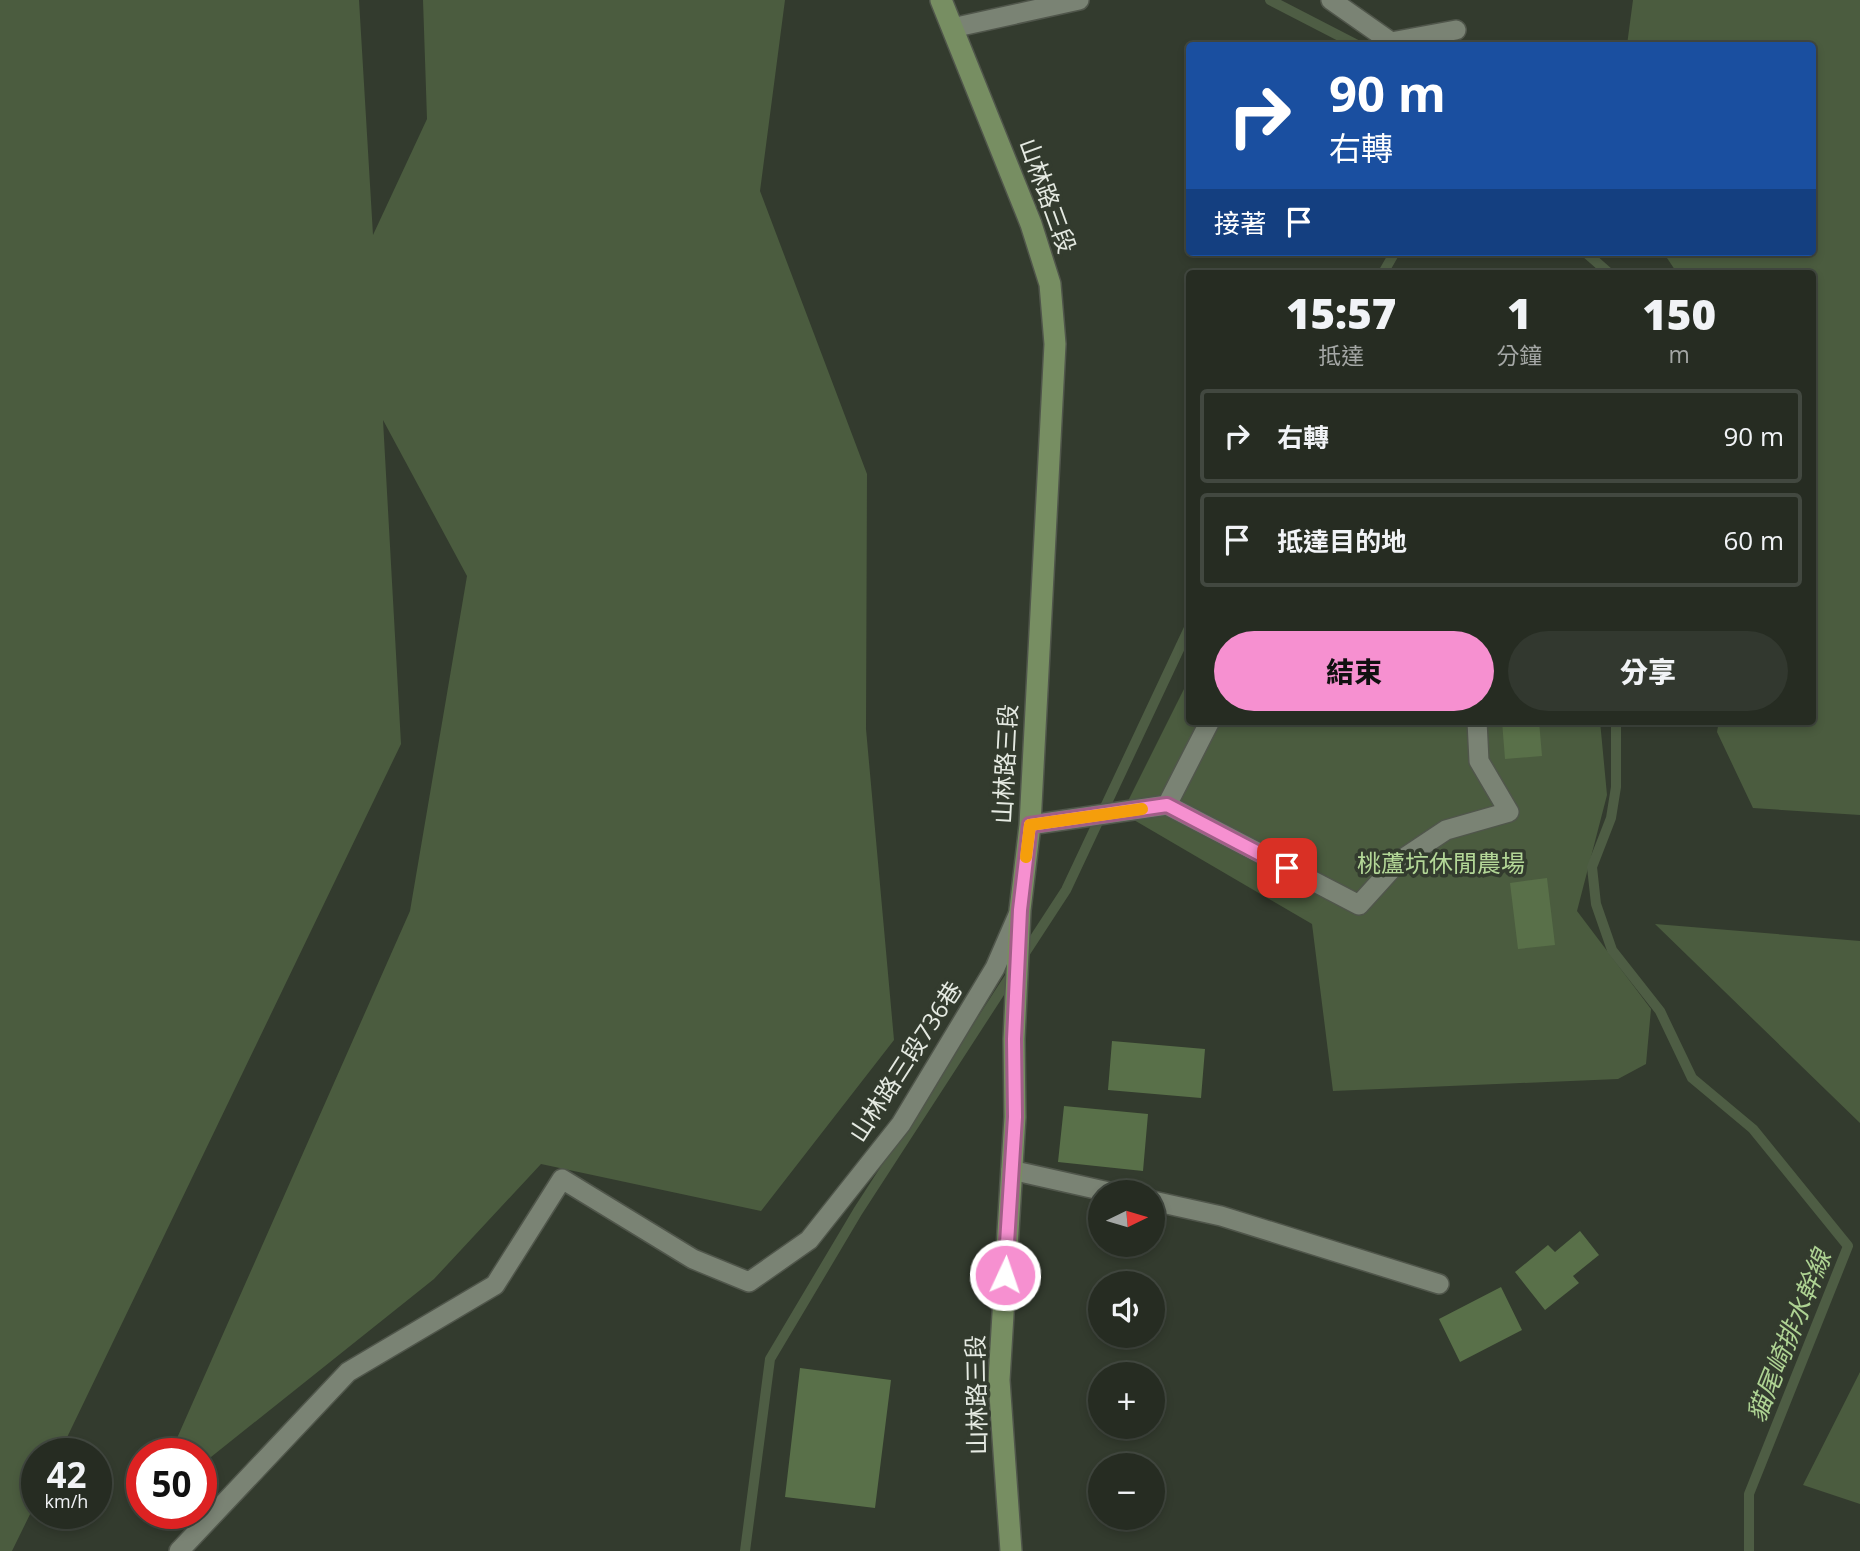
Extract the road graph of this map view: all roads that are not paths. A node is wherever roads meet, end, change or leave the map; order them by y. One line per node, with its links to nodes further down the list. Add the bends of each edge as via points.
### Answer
1 (941, 0): 4 (main road, 山林路三段)
2 (1079, 0): 4 (lane)
3 (1331, 0): 5 (lane, via 1391,42)
4 (952, 28): 9 (main road, 山林路三段, via 1050,284 1055,344)
5 (1456, 30)
6 (1208, 725): 8 (lane)
7 (1477, 725): 8 (lane, via 1479,761 1509,812 1446,830 1398,862 1359,905)
8 (1167, 805): 9 (lane)
9 (1030, 825): 10 (main road, 山林路三段)
10 (1020, 910): 11 (main road, 山林路三段); 15 (lane, 山林路三段736巷, via 995,968 901,1124 809,1240 749,1282 694,1259 562,1180 495,1285 348,1372)
11 (1011, 1170): 12 (lane); 16 (main road, 山林路三段, via 999,1380)
12 (1088, 1187)
13 (1166, 1204): 14 (lane, via 1221,1216)
14 (1440, 1284)
15 (179, 1551)
16 (1011, 1551)

